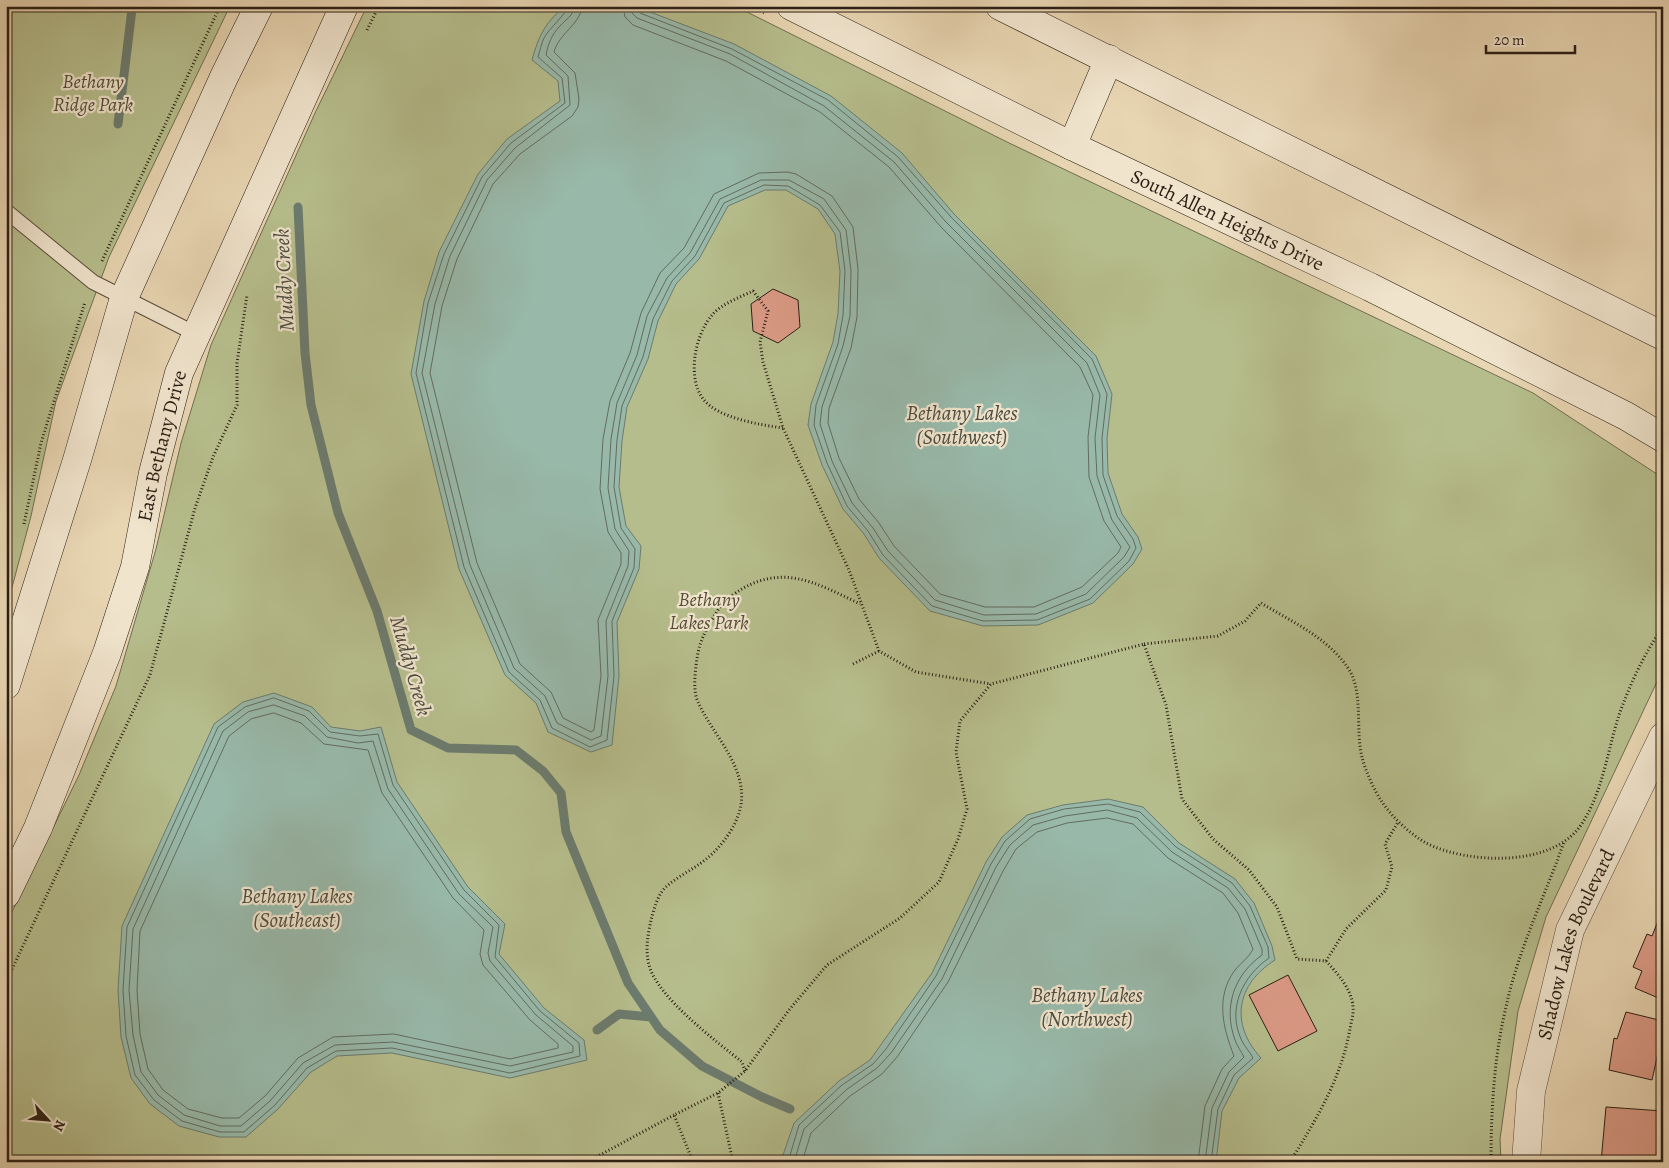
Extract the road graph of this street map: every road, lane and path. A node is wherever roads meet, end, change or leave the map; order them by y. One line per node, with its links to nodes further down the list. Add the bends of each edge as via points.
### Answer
1 (259, 6): 9 (main road)
2 (344, 6): 10 (main road, East Bethany Drive)
3 (791, 6): 6 (main road, South Allen Heights Drive)
4 (1000, 6): 5 (main road)
5 (1109, 59): 6 (main road); 11 (main road)
6 (1072, 146): 13 (main road, South Allen Heights Drive, via 1349,276 1626,416)
7 (6, 211): 9 (lane, via 93,282)
8 (249, 286): 26 (path, via 237,363 237,405 213,457 195,508 150,675)
9 (124, 298): 10 (lane); 20 (main road)
10 (198, 335): 24 (main road, East Bethany Drive, via 179,373 153,473 134,567 107,653 38,828)
11 (1663, 336)
12 (783, 428): 12 (path, via 760,342 768,311 753,292 713,314 696,342 695,377 704,400 726,414 752,424); 14 (path, via 849,570)
13 (1663, 438)
14 (860, 604): 17 (path); 27 (path, via 815,582 778,575 749,584 721,604 699,642 694,679 697,700 731,759 740,783 741,804 736,822 719,847 701,864 665,887 655,906 647,936 649,965 665,992 694,1023 742,1062)
15 (1663, 627): 23 (path, via 1645,654 1620,714 1590,810 1580,827)
16 (1144, 644): 19 (path); 22 (path, via 1218,636 1245,621 1261,603 1328,643 1350,669 1358,701 1362,757 1381,800); 25 (path, via 1166,705 1182,800 1213,839 1250,870 1277,907 1297,959)
17 (879, 651): 18 (path); 19 (path, via 916,672)
18 (854, 664)
19 (991, 684): 27 (path, via 960,721 956,752 967,809 939,882 900,918 827,965 789,1010)
20 (6, 685)
21 (1662, 739): 35 (main road, Shadow Lakes Boulevard, via 1570,930 1531,1091)
22 (1398, 822): 23 (path, via 1427,843 1487,860 1538,854); 25 (path, via 1385,844 1392,867 1386,890 1346,928)
23 (1564, 841): 34 (path, via 1526,940 1506,1007 1491,1106)
24 (6, 894)
25 (1326, 961): 33 (path, via 1342,980 1353,1006 1346,1052 1319,1116)
26 (6, 982)
27 (745, 1071): 28 (path)
28 (718, 1093): 29 (path); 32 (path)
29 (674, 1115): 30 (path); 31 (path)
30 (587, 1162)
31 (693, 1162)
32 (733, 1162)
33 (1290, 1162)
34 (1491, 1162)
35 (1526, 1162)

